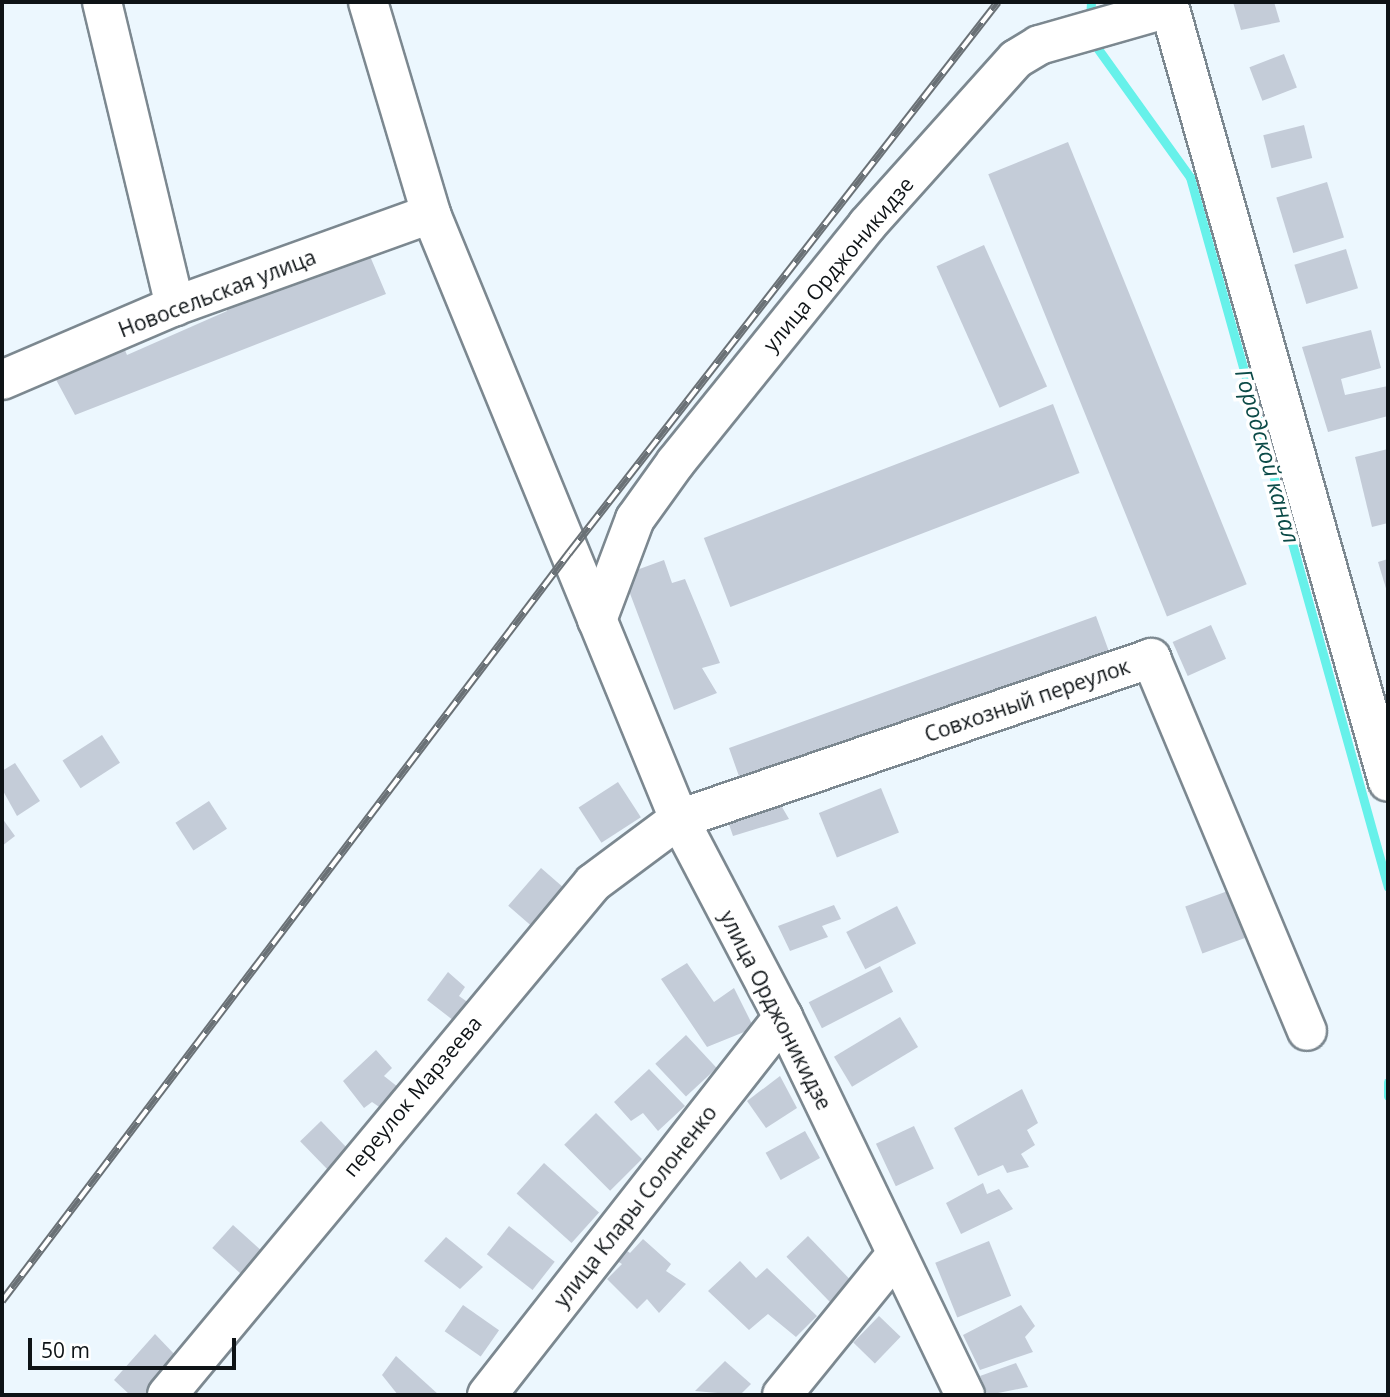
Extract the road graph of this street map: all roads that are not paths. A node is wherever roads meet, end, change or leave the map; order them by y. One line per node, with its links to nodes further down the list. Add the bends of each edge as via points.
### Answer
1 (102, 2): 5 (street)
2 (368, 2): 4 (street, улица Орджоникидзе)
3 (1168, 5): 7 (street, улица Орджоникидзе, via 1039,45 1016,59 867,225 676,462 635,519); 8 (street, улица Орджоникидзе)
4 (431, 214): 5 (street, Новосельская улица); 7 (street, улица Орджоникидзе)
5 (176, 306): 6 (street, Новосельская улица)
6 (3, 376)
7 (597, 620): 9 (street, улица Орджоникидзе)
8 (1388, 782)
9 (679, 819): 10 (street, улица Орджоникидзе); 11 (street, Совхозный переулок, via 1151,658); 13 (street, переулок Марзеева, via 593,883)
10 (783, 1017): 12 (street, улица Орджоникидзе); 14 (street, улица Клары Солоненко)
11 (1307, 1031)
12 (895, 1255): 15 (street); 16 (street, улица Орджоникидзе)
13 (167, 1395)
14 (487, 1395)
15 (782, 1395)
16 (965, 1395)

